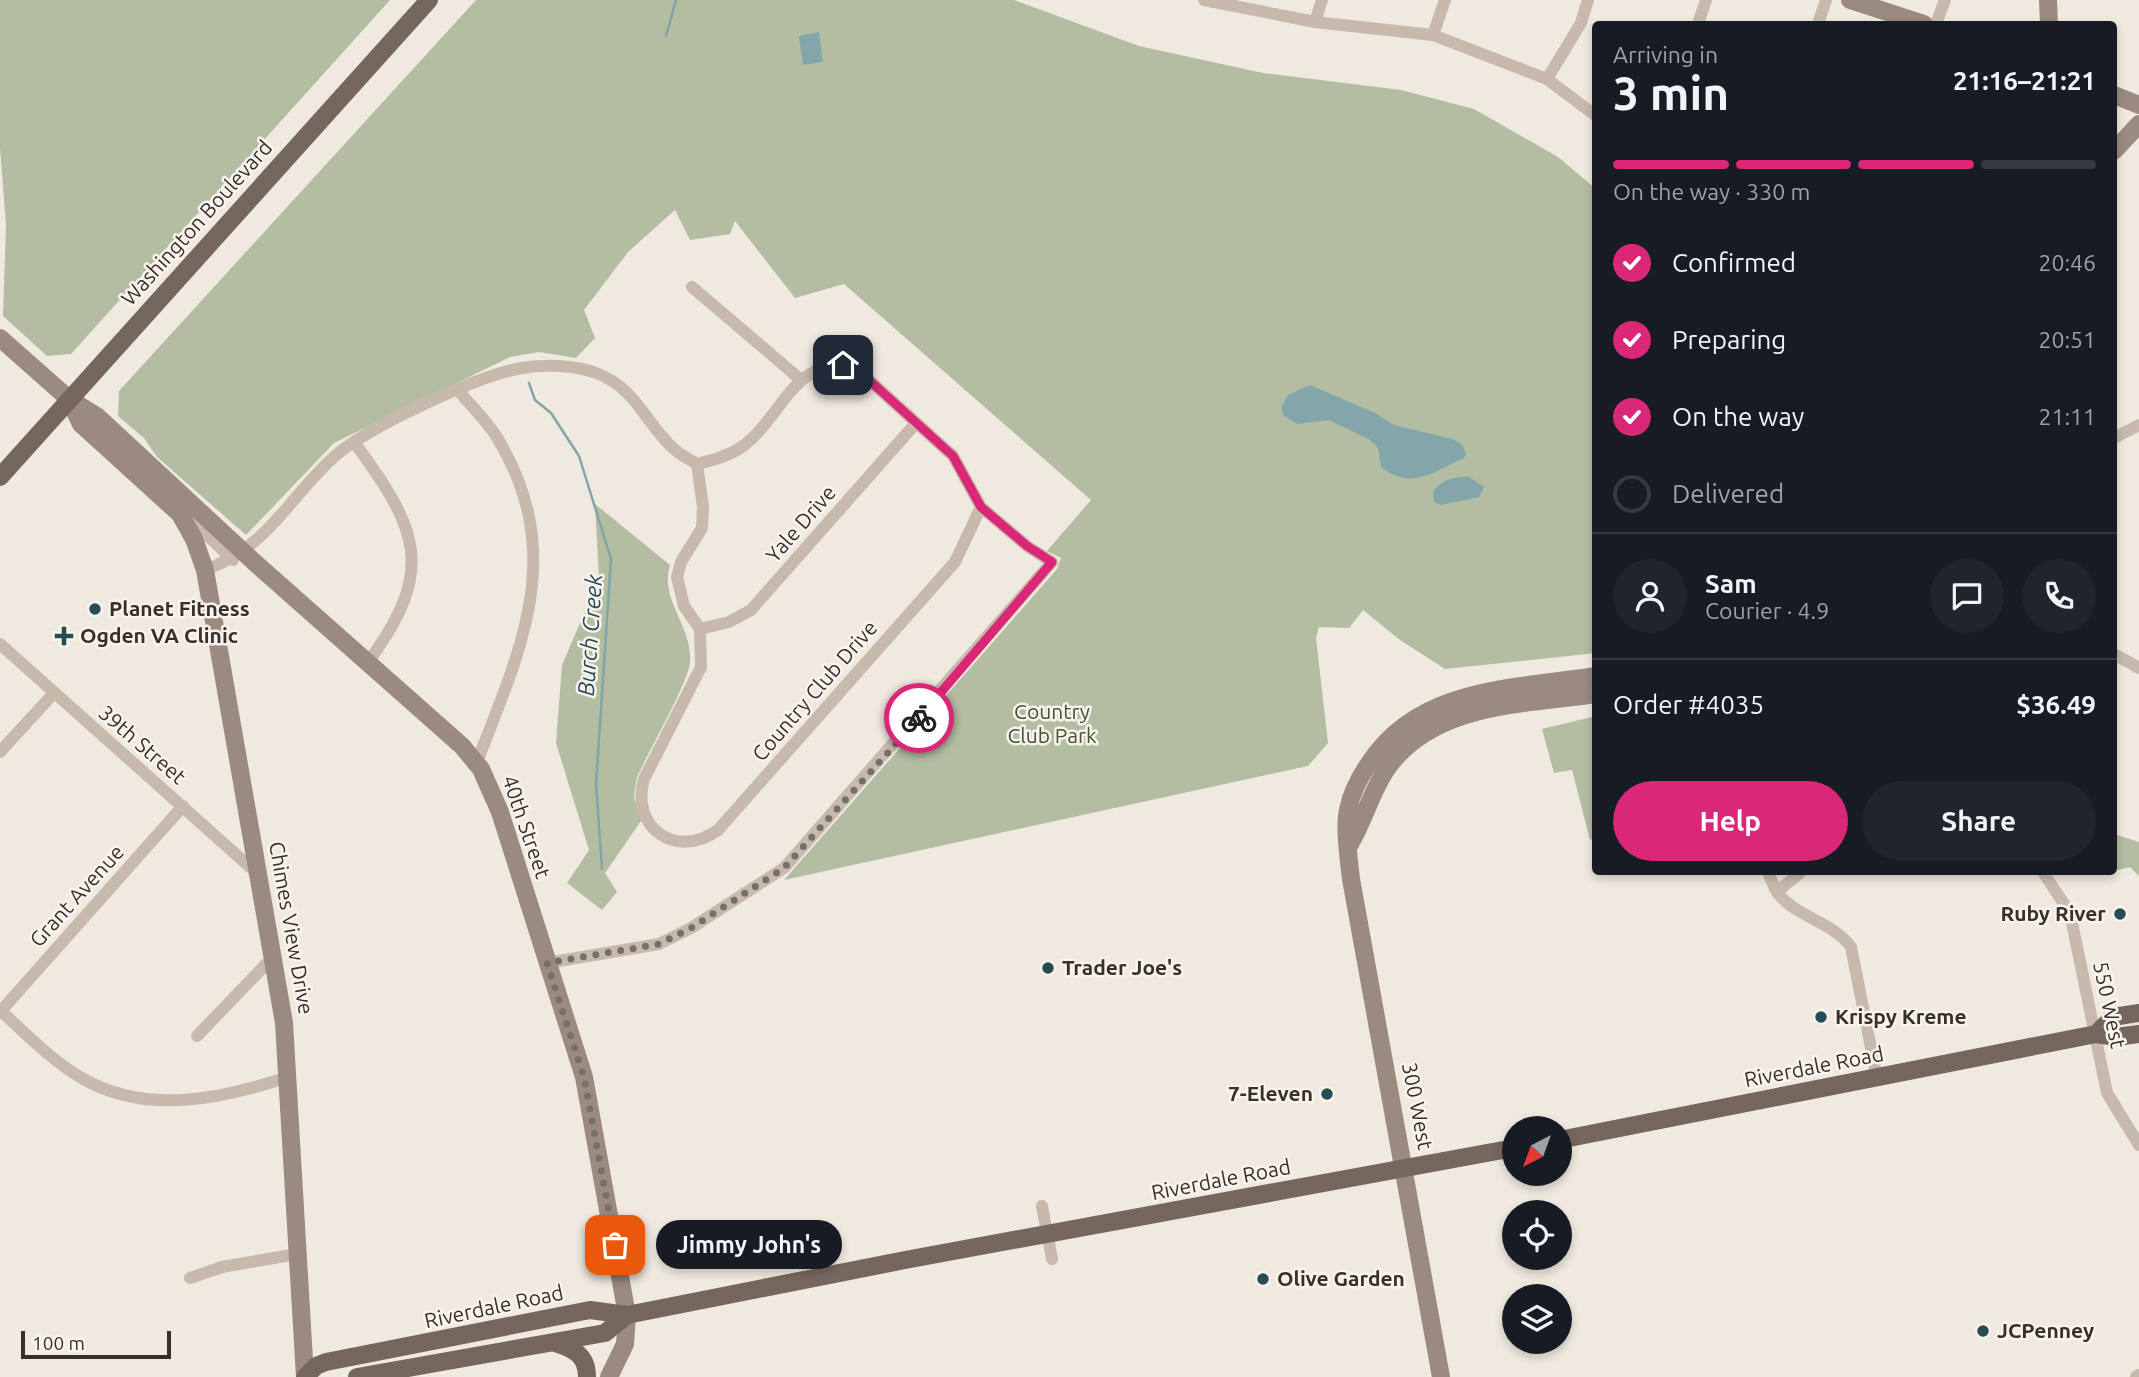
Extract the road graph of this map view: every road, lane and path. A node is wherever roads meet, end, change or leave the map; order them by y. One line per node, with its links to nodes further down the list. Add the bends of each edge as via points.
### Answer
1 (429, 0): 28 (main road, Washington Boulevard)
2 (1205, 0): 16 (street)
3 (1322, 0): 16 (street)
4 (1445, 0): 17 (street)
5 (1588, 0): 18 (street, via 1581,23)
6 (1706, 0): 11 (street)
7 (1826, 0): 12 (street)
8 (1850, 0): 13 (main road)
9 (1945, 0): 14 (street)
10 (2048, 0): 15 (main road)
11 (1699, 21)
12 (1819, 21)
13 (1915, 21)
14 (1937, 21)
15 (2049, 21)
16 (1315, 22): 17 (street)
17 (1433, 35): 18 (street)
18 (1548, 79): 21 (street)
19 (2117, 96): 20 (main road)
20 (2139, 105)
21 (1592, 113)
22 (2139, 124): 23 (main road)
23 (2117, 148)
24 (692, 287): 26 (street)
25 (0, 338): 28 (main road, 40th Street)
26 (801, 380): 29 (street, via 830,365 858,370); 33 (street, via 744,445)
27 (457, 389): 32 (street); 33 (street, via 522,368 576,367 598,373 623,389 674,449); 48 (street, via 497,438 525,495 535,571 529,615)
28 (69, 399): 34 (main road, Washington Boulevard); 35 (main road, 40th Street, via 81,424); 37 (main road, 40th Street, via 97,416)
29 (916, 423): 36 (street, via 953,456); 39 (street, Yale Drive, via 751,610)
30 (2139, 425): 31 (street)
31 (2117, 436)
32 (354, 442): 37 (street); 42 (street, via 391,492 412,552 402,609)
33 (697, 464): 39 (street, Country Club Drive, via 702,528 677,577 684,606)
34 (0, 477)
35 (167, 500): 37 (street, 40th Street); 38 (main road, Chimes View Drive, via 190,530)
36 (981, 507): 39 (street, Country Club Drive, via 955,562 745,799 706,839 683,844 656,831 641,809 640,793 701,667); 57 (street, via 1052,562 784,868 659,944)
37 (238, 556): 38 (street); 42 (main road, 40th Street)
38 (205, 570): 51 (main road, Chimes View Drive)
39 (700, 629)
40 (0, 643): 45 (street, 39th Street)
41 (2117, 656): 43 (street)
42 (368, 662): 48 (main road, 40th Street)
43 (2139, 668)
44 (1592, 677): 50 (main road, 300 West, via 1464,696 1417,716 1391,737 1363,774 1347,811)
45 (54, 693): 47 (street); 49 (street, 39th Street)
46 (1592, 695): 50 (main road, 300 West, via 1476,712 1427,731 1387,768)
47 (0, 752)
48 (477, 762): 57 (main road, 40th Street, via 496,801)
49 (183, 806): 51 (street, 39th Street); 58 (street, Grant Avenue)
50 (1350, 844): 68 (main road, 300 West, via 1351,879)
51 (259, 875): 56 (main road, Chimes View Drive)
52 (1769, 875): 55 (street)
53 (1797, 875): 55 (street)
54 (2045, 875): 60 (street, 550 West, via 2070,913)
55 (1777, 892): 64 (street, via 1841,933 1851,947)
56 (273, 957): 62 (street); 63 (main road, Chimes View Drive)
57 (547, 963): 74 (main road, 40th Street, via 584,1077)
58 (1, 1011): 63 (street, via 51,1057 82,1078 148,1100 216,1098)
59 (2139, 1013): 60 (main road, via 2113,1017)
60 (2096, 1034): 61 (main road, Riverdale Road); 64 (main road, Riverdale Road); 66 (street, 550 West, via 2110,1101)
61 (2139, 1034)
62 (197, 1036)
63 (288, 1077): 71 (main road, Chimes View Drive)
64 (1877, 1077): 65 (main road, Riverdale Road)
65 (1572, 1137)
66 (2139, 1145)
67 (1502, 1150): 68 (main road, Riverdale Road)
68 (1405, 1169): 70 (main road, Riverdale Road); 80 (main road, 300 West)
69 (1042, 1206): 70 (street)
70 (1040, 1237): 72 (street); 74 (main road)
71 (297, 1254): 73 (street, via 222,1267); 76 (main road, Chimes View Drive)
72 (1052, 1259)
73 (190, 1278)
74 (627, 1315): 75 (main road, Riverdale Road, via 604,1333); 76 (main road, Riverdale Road, via 590,1310 326,1362); 79 (main road, 40th Street, via 625,1344)
75 (551, 1342): 77 (main road, Riverdale Road); 78 (main road, via 580,1355)
76 (305, 1377)
77 (356, 1377)
78 (587, 1377)
79 (609, 1377)
80 (1441, 1377)

